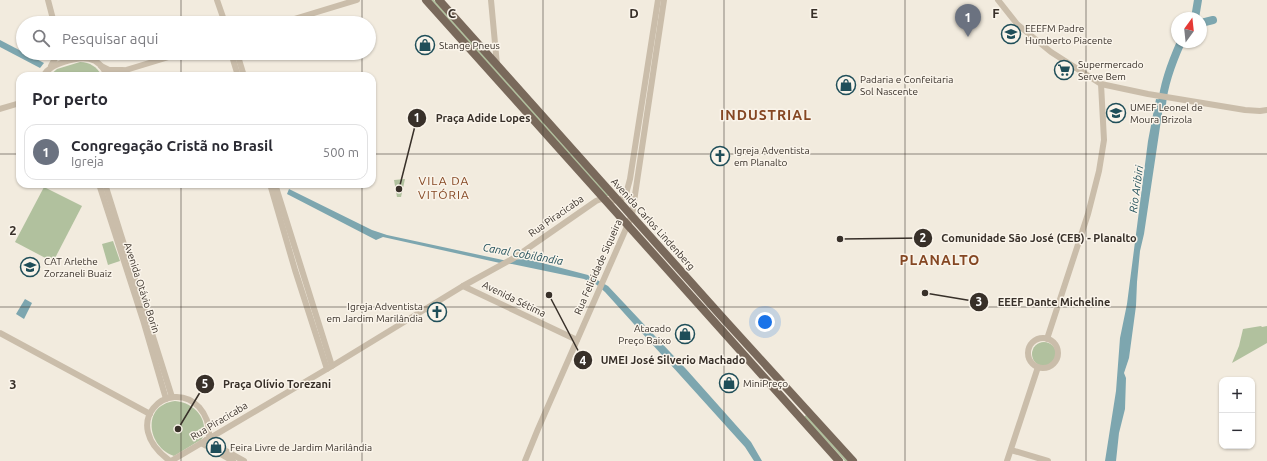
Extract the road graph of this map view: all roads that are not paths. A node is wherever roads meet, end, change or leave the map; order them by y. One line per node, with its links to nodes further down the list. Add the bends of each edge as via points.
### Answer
1 (48, 0): 10 (street)
2 (217, 0): 11 (street)
3 (357, 0): 12 (street)
4 (426, 0): 36 (main road, Avenida Carlos Lindenberg)
5 (439, 0): 19 (main road, Avenida Carlos Lindenberg)
6 (491, 0): 19 (street)
7 (658, 0): 37 (street, via 628,190)
8 (664, 0): 39 (street, Rua Felicidade Siqueira)
9 (998, 0): 28 (street, via 1017,24 1051,52)
10 (52, 16)
11 (223, 16)
12 (304, 16)
13 (54, 60): 21 (street)
14 (73, 60): 21 (street)
15 (93, 60): 20 (street)
16 (159, 60): 22 (street)
17 (233, 60): 26 (street)
18 (239, 60): 27 (street)
19 (497, 64): 37 (main road, Avenida Carlos Lindenberg)
20 (101, 66): 22 (street, via 114,71); 24 (street)
21 (50, 68): 23 (street)
22 (126, 70): 25 (street)
23 (46, 72)
24 (105, 72)
25 (122, 72)
26 (237, 72)
27 (243, 72)
28 (1101, 84): 31 (street, via 1244,110); 43 (street, via 1104,140 1099,171 1088,214)
29 (16, 104): 30 (street)
30 (0, 109)
31 (1267, 110)
32 (100, 188): 47 (street, Avenida Otávio Borin)
33 (106, 188): 47 (street, Avenida Otávio Borin)
34 (271, 188): 46 (street, via 295,270)
35 (276, 188): 46 (street)
36 (604, 199): 37 (street); 38 (main road, Avenida Carlos Lindenberg); 41 (street, Rua Piracicaba, via 596,201 513,259)
37 (620, 201): 38 (main road); 39 (main road, Avenida Carlos Lindenberg)
38 (612, 208): 40 (main road, Avenida Carlos Lindenberg)
39 (632, 215): 40 (street, Rua Felicidade Siqueira); 56 (main road, Avenida Carlos Lindenberg)
40 (627, 226): 44 (street, Rua Felicidade Siqueira); 55 (main road, Avenida Carlos Lindenberg)
41 (463, 286): 44 (street, Avenida Sétima); 46 (street, Rua Piracicaba)
42 (0, 332): 48 (street)
43 (1047, 339): 45 (street, via 1036,340 1029,349 1030,360); 45 (street, via 1056,346 1058,357 1049,367)
44 (577, 340): 54 (street, Rua Felicidade Siqueira)
45 (1038, 367): 50 (street)
46 (329, 368): 49 (street, Rua Piracicaba)
47 (169, 398): 48 (street, via 155,407); 49 (street, via 186,398 201,409 208,426)
48 (150, 414): 51 (street, via 147,425 150,439 158,451)
49 (205, 441): 51 (street, Rua Piracicaba); 52 (street); 53 (street)
50 (1011, 450): 57 (street); 58 (street)
51 (171, 461)
52 (233, 461)
53 (244, 461)
54 (525, 461)
55 (839, 461)
56 (853, 461)
57 (1007, 461)
58 (1048, 461)

